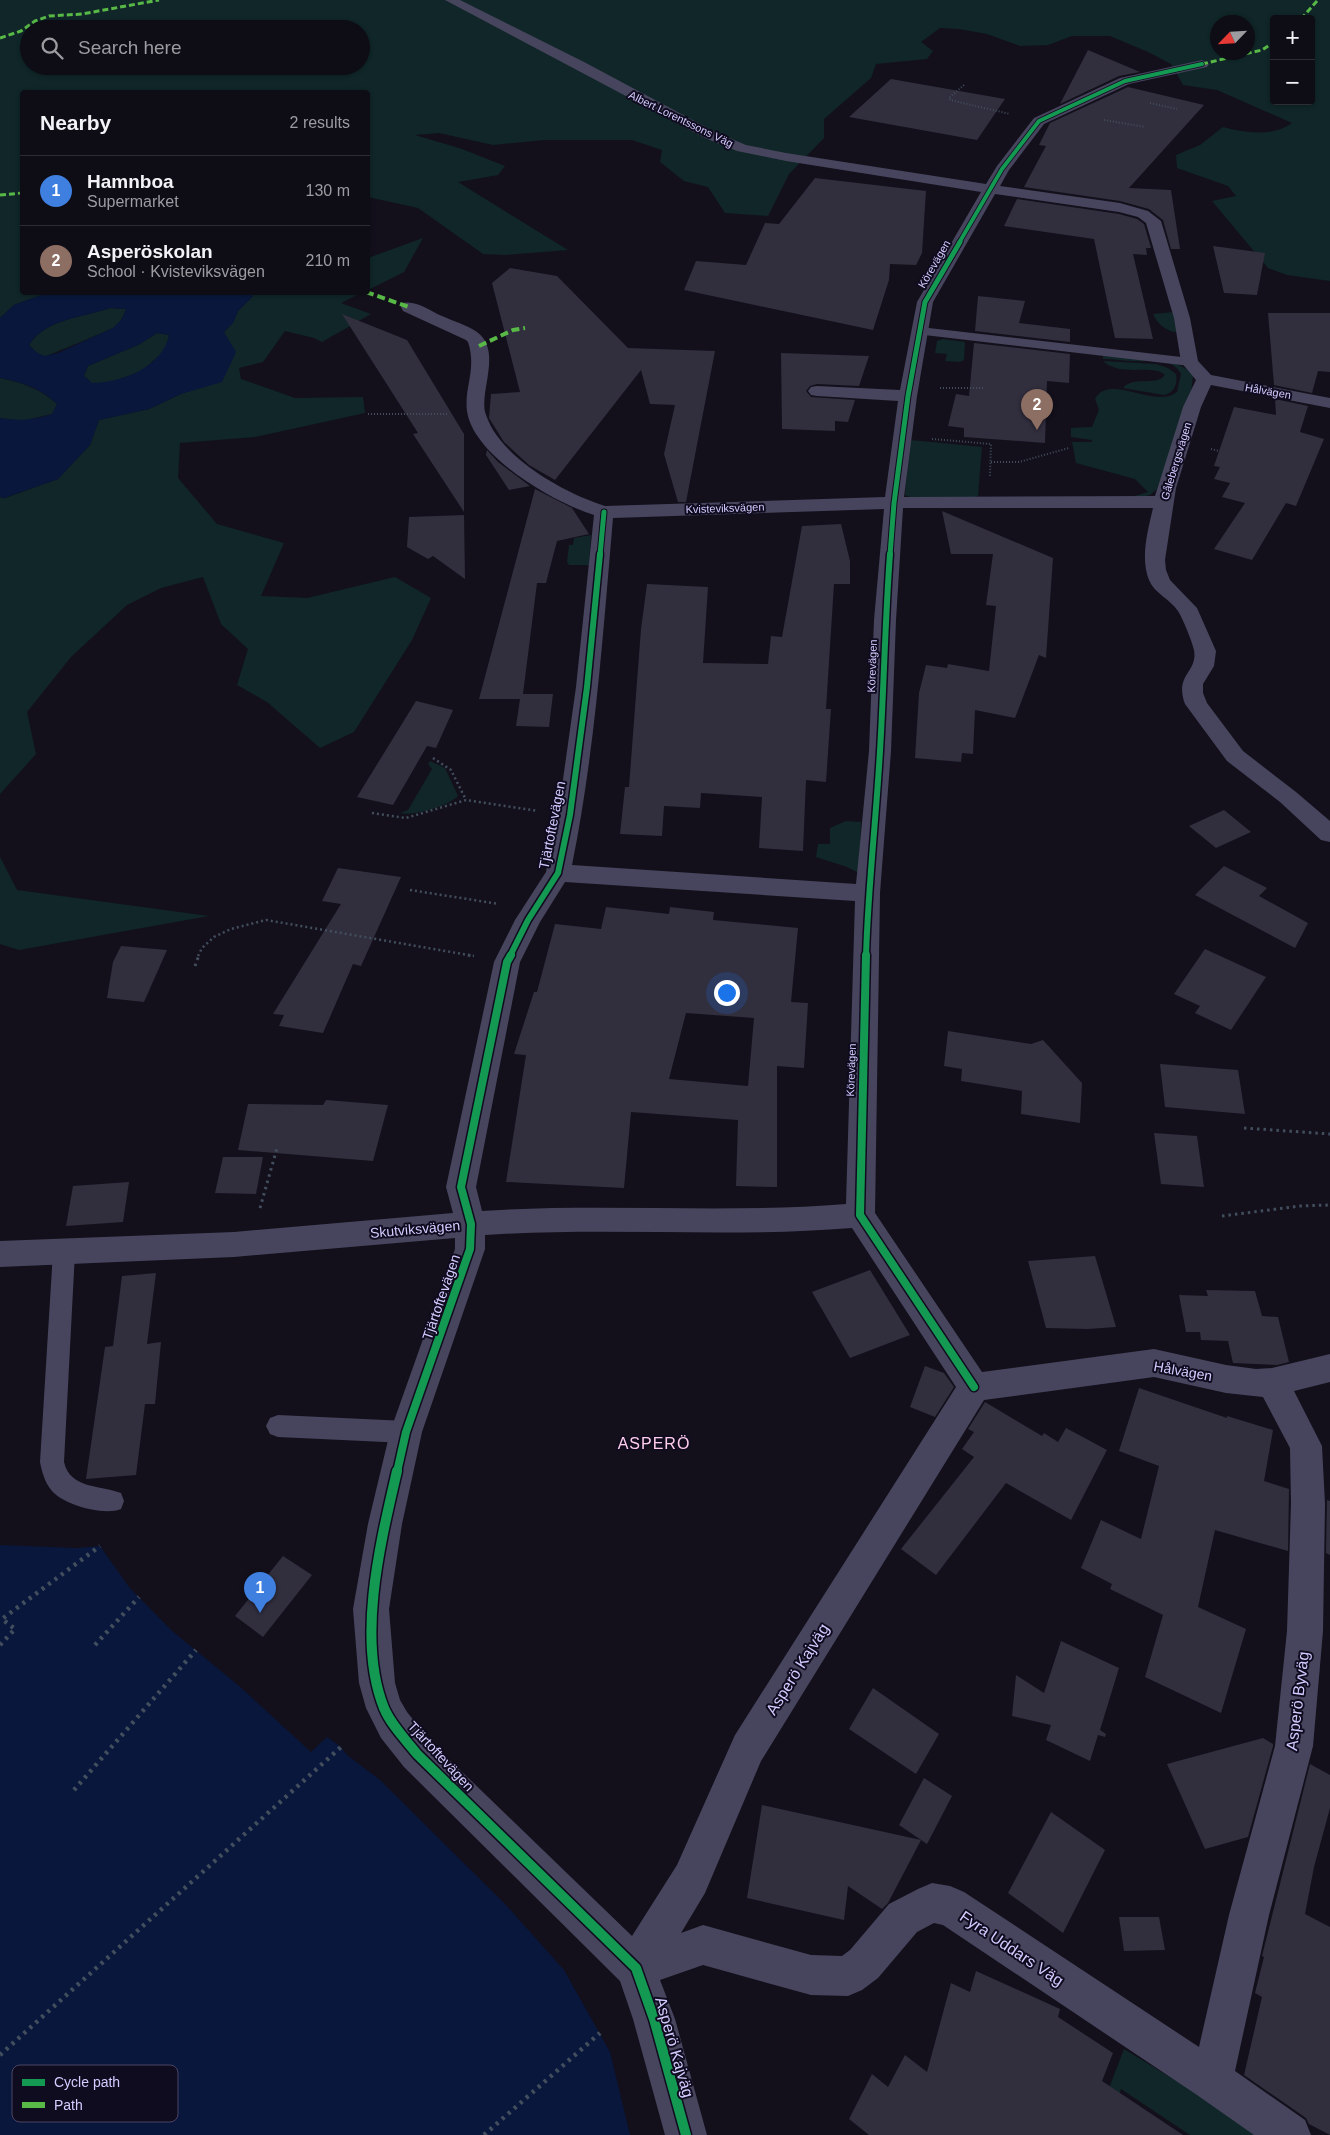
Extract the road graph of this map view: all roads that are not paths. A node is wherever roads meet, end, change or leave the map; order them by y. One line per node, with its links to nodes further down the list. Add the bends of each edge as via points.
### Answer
1 (451, 0): 3 (street, Albert Lorentssons Väg, via 728,143 786,158)
2 (1202, 64): 3 (street, Körevägen, via 1125,81 1039,121)
3 (990, 188): 5 (street, Körevägen, via 925,302); 6 (street, via 1120,208 1149,218 1153,222 1182,318)
4 (409, 307): 13 (street, Kvisteviksvägen, via 468,334 478,342 476,413 494,445 525,473 591,509)
5 (920, 331): 6 (lane); 9 (street, Körevägen)
6 (1190, 362): 7 (street)
7 (1205, 379): 10 (street, Hålvägen); 11 (street, Gålebergsvägen, via 1192,407)
8 (817, 391): 9 (street)
9 (908, 392): 12 (street, Körevägen)
10 (1330, 403)
11 (1162, 502): 12 (street, Kvisteviksvägen); 14 (street, Gålebergsvägen, via 1156,570 1160,582 1187,608 1205,651 1203,666 1192,684 1196,704 1235,756)
12 (894, 503): 13 (street, Kvisteviksvägen); 16 (street, Körevägen, via 880,751)
13 (604, 512): 15 (street, Tjärtoftevägen, via 588,677 570,815)
14 (1330, 834)
15 (558, 873): 16 (street); 18 (street, Tjärtoftevägen, via 507,962 462,1187)
16 (868, 893): 17 (street, Körevägen)
17 (860, 1215): 18 (street, Skutviksvägen, via 809,1220 626,1219); 23 (street)
18 (471, 1224): 19 (street, Skutviksvägen, via 310,1239); 25 (street, Tjärtoftevägen, via 470,1249)
19 (64, 1252): 20 (street, Skutviksvägen); 26 (lane, via 52,1467 60,1484 78,1496)
20 (0, 1254)
21 (1330, 1368): 22 (street, Hålvägen)
22 (1272, 1382): 23 (street, Hålvägen, via 1226,1379 1154,1363); 28 (street, Asperö Byväg, via 1306,1446 1305,1631 1294,1746 1249,1915)
23 (974, 1387): 27 (street, Asperö Kajväg, via 748,1748 691,1879)
24 (278, 1426): 25 (lane)
25 (406, 1432): 27 (street, Tjärtoftevägen, via 385,1524 371,1609 377,1683 384,1708 417,1754)
26 (112, 1501)
27 (636, 1968): 28 (street, Fyra Uddars Väg, via 703,1945 811,1975 848,1976 864,1964 904,1918 932,1903 950,1906); 29 (street, Asperö Kajväg)
28 (1212, 2080): 30 (street, Fyra Uddars Väg)
29 (686, 2135)
30 (1290, 2135)

